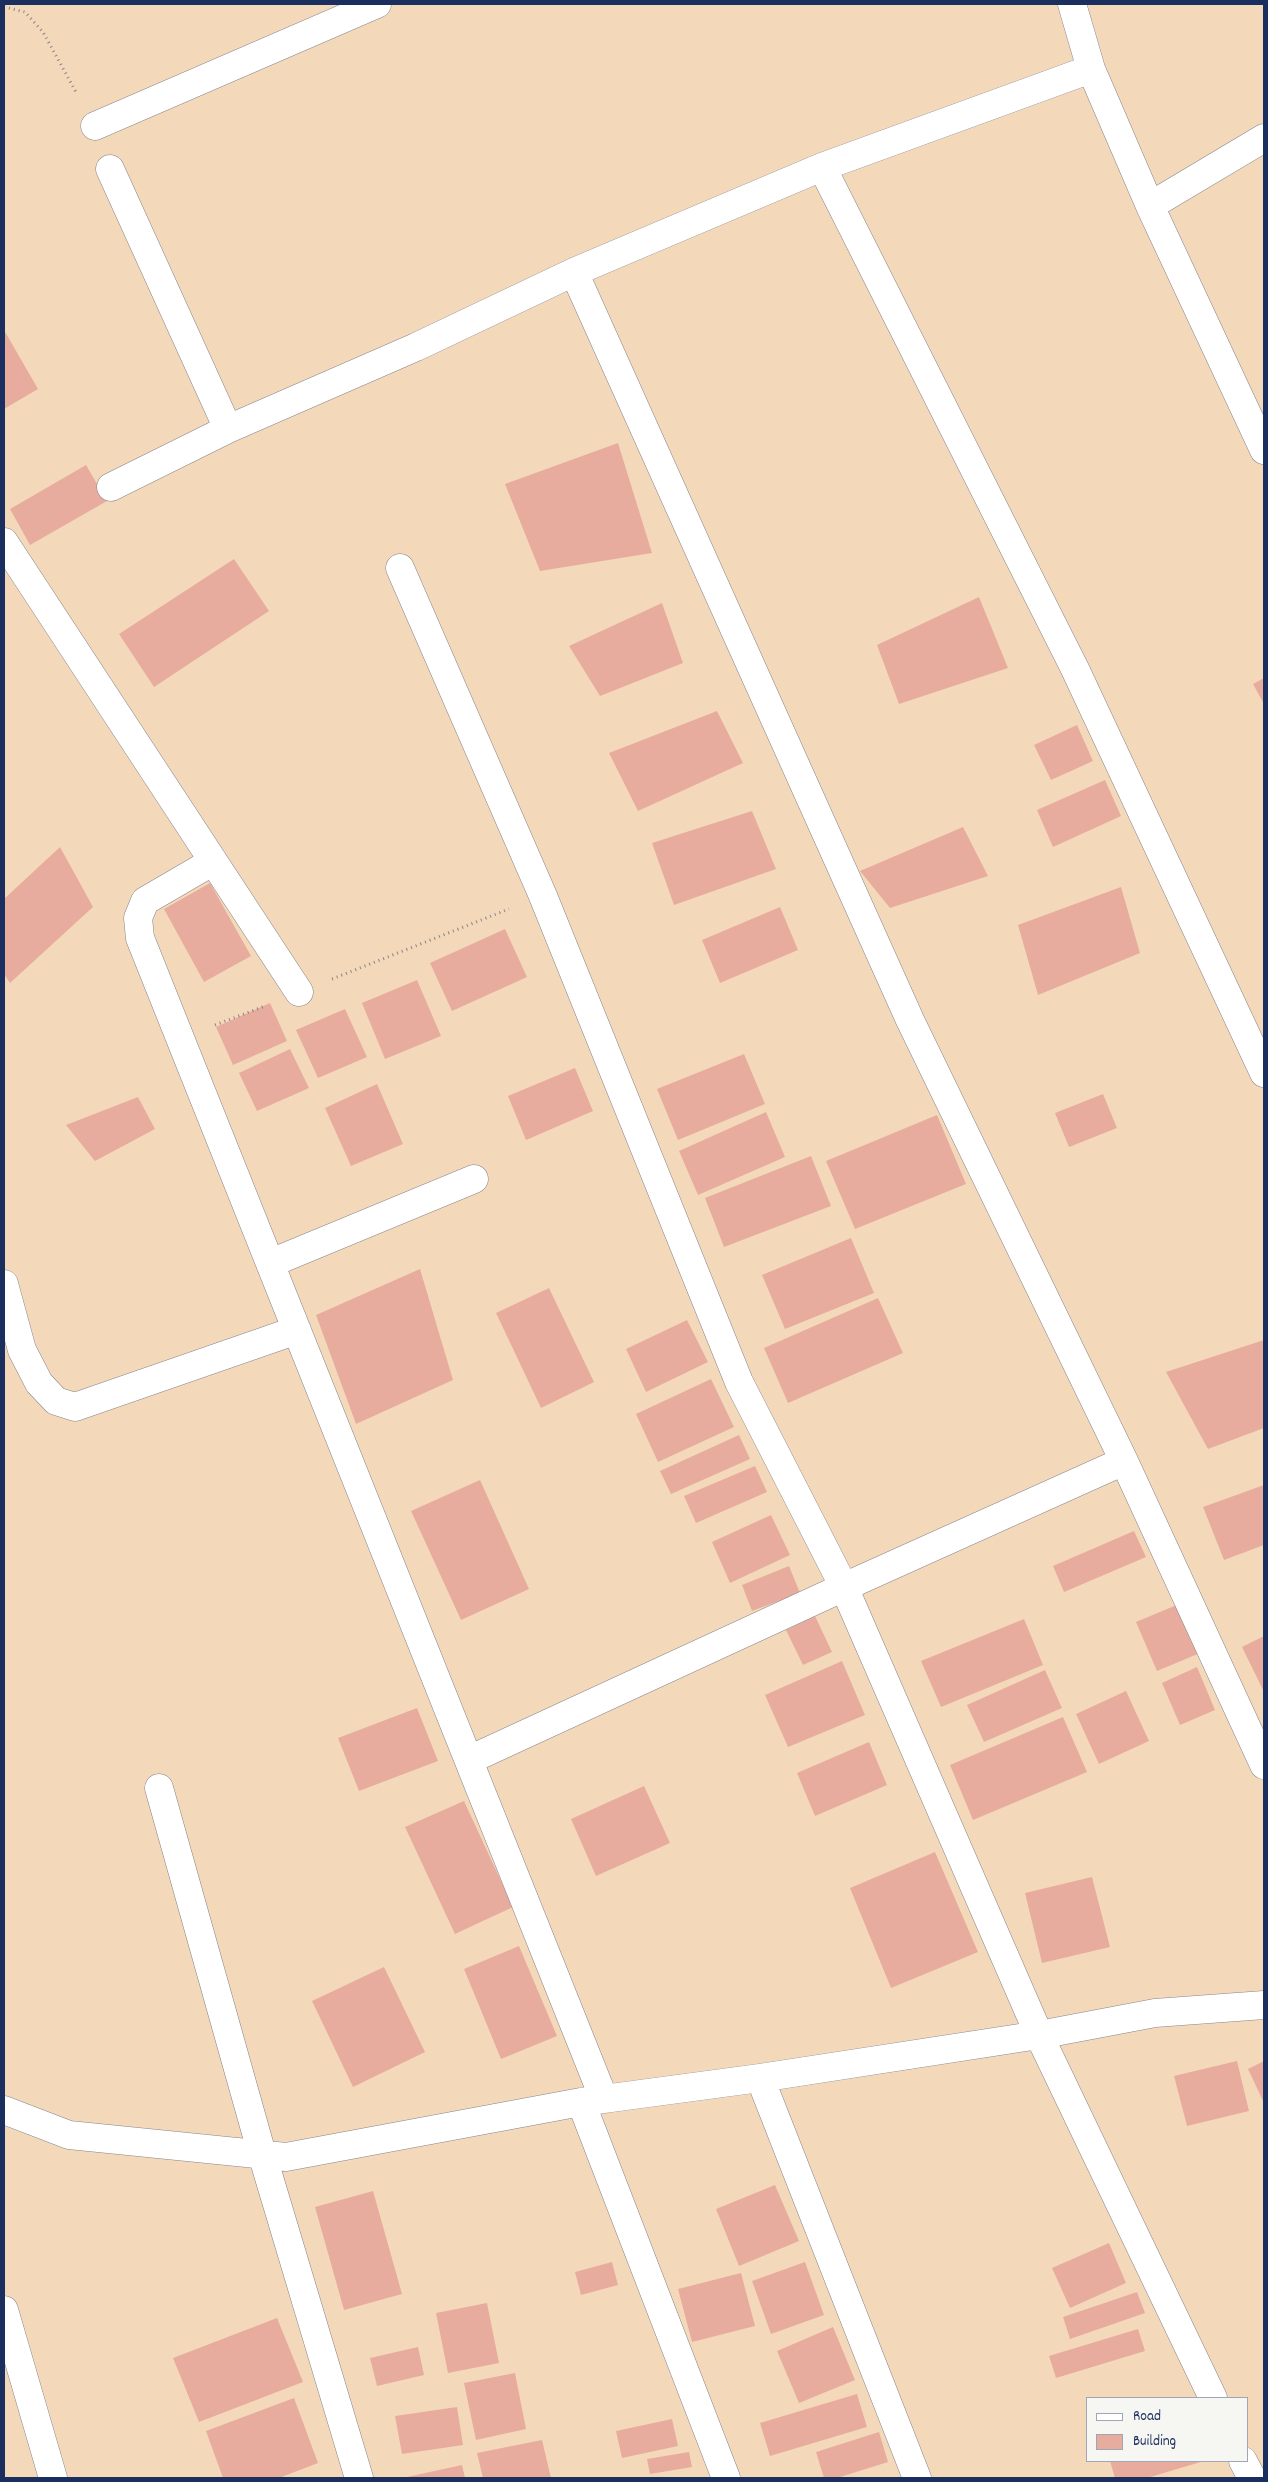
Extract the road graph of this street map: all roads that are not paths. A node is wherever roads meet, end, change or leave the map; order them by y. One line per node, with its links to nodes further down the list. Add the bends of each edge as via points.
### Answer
1 (377, 4): 4 (street)
2 (1072, 4): 3 (street)
3 (1092, 69): 6 (street); 8 (street)
4 (95, 126)
5 (1264, 138): 8 (street)
6 (822, 167): 9 (street); 18 (street, via 1075,669)
7 (110, 169): 11 (street)
8 (1150, 206): 10 (street)
9 (574, 272): 11 (street, via 416,347); 23 (street, via 910,1020)
10 (1257, 415): 12 (street)
11 (228, 429): 13 (street)
12 (1264, 450)
13 (110, 487)
14 (4, 542): 16 (street)
15 (400, 568): 24 (street, via 543,896 739,1382)
16 (212, 862): 17 (street); 20 (street, via 145,901 138,918 140,938)
17 (299, 992)
18 (1264, 1073)
19 (474, 1179): 20 (street)
20 (271, 1263): 22 (street)
21 (4, 1284): 22 (street, via 22,1350 39,1383 56,1401 75,1407)
22 (297, 1330): 25 (street)
23 (1124, 1461): 24 (street); 26 (street)
24 (844, 1587): 25 (street); 29 (street)
25 (469, 1760): 31 (street)
26 (1264, 1766)
27 (159, 1788): 33 (street)
28 (1264, 2005): 29 (street, via 1156,2013)
29 (1039, 2035): 30 (street); 36 (street)
30 (760, 2078): 31 (street); 41 (street)
31 (593, 2101): 33 (street, via 286,2157); 40 (street)
32 (4, 2110): 33 (street, via 69,2135)
33 (262, 2154): 39 (street)
34 (4, 2310): 35 (street)
35 (8, 2347): 38 (street)
36 (1213, 2397)
37 (1244, 2462): 42 (street)
38 (53, 2478)
39 (359, 2478)
40 (726, 2478)
41 (917, 2478)
42 (1252, 2478)

